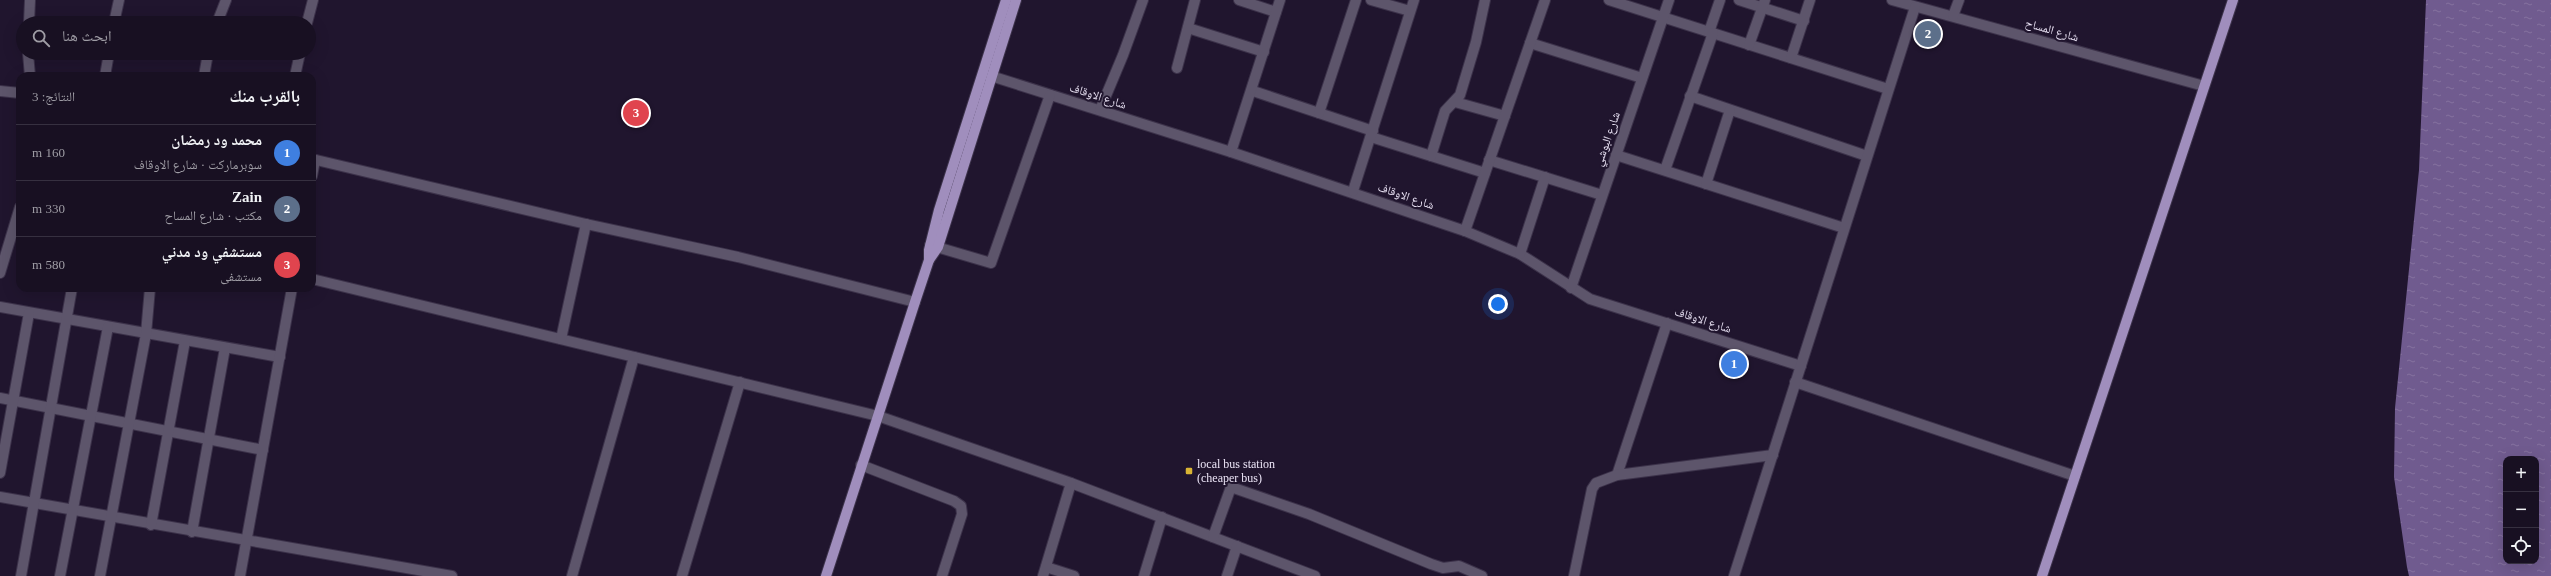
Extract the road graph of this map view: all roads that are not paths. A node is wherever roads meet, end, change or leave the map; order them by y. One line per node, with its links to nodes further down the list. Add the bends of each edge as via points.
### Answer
1 (30, 0): 27 (street)
2 (119, 0): 28 (street)
3 (226, 0): 29 (street)
4 (312, 0): 30 (street)
5 (1143, 0): 59 (street)
6 (1195, 0): 34 (street)
7 (1239, 0): 26 (street)
8 (1280, 0): 26 (street)
9 (1356, 0): 61 (street)
10 (1371, 0): 25 (street)
11 (1414, 0): 25 (street)
12 (1485, 0): 58 (street, via 1460,95)
13 (1545, 0): 36 (street)
14 (1612, 0): 32 (street)
15 (1669, 0): 32 (street, شارع البوشي)
16 (1720, 0): 35 (street)
17 (1739, 0): 23 (street)
18 (1810, 0): 33 (street)
19 (1892, 0): 24 (street, شارع المساح)
20 (1959, 0): 31 (street)
21 (2233, 0): 51 (main road)
22 (1010, 3): 49 (main road); 80 (main road)
23 (1763, 4): 33 (street); 37 (street)
24 (1915, 7): 31 (street, شارع المساح); 52 (street)
25 (1410, 11): 63 (street)
26 (1276, 12): 38 (street)
27 (29, 16)
28 (116, 16)
29 (220, 16)
30 (309, 16)
31 (1953, 16): 51 (street, شارع المساح)
32 (1663, 17): 35 (street); 50 (street, شارع البوشي)
33 (1804, 21): 39 (street)
34 (1188, 28): 38 (street); 44 (street)
35 (1711, 32): 37 (street); 57 (street)
36 (1530, 43): 50 (street); 62 (street)
37 (1749, 45): 39 (street)
38 (1264, 52): 54 (street)
39 (1791, 58): 52 (street)
40 (29, 60): 45 (street)
41 (108, 60): 46 (street)
42 (207, 60): 47 (street)
43 (298, 60): 48 (street)
44 (1177, 68)
45 (30, 72)
46 (106, 72)
47 (205, 72)
48 (296, 72)
49 (991, 76): 56 (street, شارع الاوقاف); 80 (main road)
50 (1642, 78): 65 (street, شارع البوشي)
51 (2204, 86): 116 (main road)
52 (1888, 89): 67 (street)
53 (0, 91): 55 (street)
54 (1253, 91): 61 (street); 64 (street)
55 (16, 93)
56 (1050, 95): 59 (street, شارع الاوقاف); 80 (street, via 991,263)
57 (1690, 96): 60 (street); 70 (street)
58 (1455, 102): 62 (street); 66 (street, via 1445,111)
59 (1100, 110): 64 (street, شارع الاوقاف)
60 (1730, 110): 67 (street); 73 (street)
61 (1320, 113): 63 (street)
62 (1505, 116): 69 (street)
63 (1372, 134): 66 (street); 74 (street)
64 (1232, 152): 74 (street, شارع الاوقاف)
65 (1616, 154): 70 (street); 75 (street, شارع البوشي)
66 (1431, 156): 71 (street)
67 (1867, 156): 78 (street)
68 (316, 159): 77 (street)
69 (1489, 160): 71 (street); 72 (street)
70 (1665, 170): 73 (street)
71 (1485, 173): 79 (street)
72 (1545, 177): 75 (street); 81 (street)
73 (1706, 184): 78 (street)
74 (1353, 191): 79 (street, شارع الاوقاف)
75 (1602, 195): 84 (street, شارع البوشي)
76 (16, 220): 82 (street)
77 (586, 224): 88 (street, via 738,257); 95 (street)
78 (1844, 228): 100 (street)
79 (1465, 231): 81 (street, شارع الاوقاف)
80 (934, 246): 88 (main road)
81 (1520, 254): 84 (street, شارع الاوقاف)
82 (0, 274)
83 (316, 280): 95 (street)
84 (1571, 288): 92 (street, شارع الاوقاف, via 1590,300)
85 (71, 292): 91 (street)
86 (150, 292): 94 (street)
87 (291, 292): 98 (street)
88 (915, 302): 107 (main road)
89 (0, 307): 90 (street)
90 (29, 313): 91 (street); 104 (street)
91 (67, 319): 93 (street); 105 (street)
92 (1667, 323): 100 (street, شارع الاوقاف); 115 (street)
93 (108, 327): 94 (street); 106 (street)
94 (146, 334): 96 (street); 108 (street)
95 (561, 339): 99 (street)
96 (185, 341): 97 (street); 109 (street)
97 (225, 348): 98 (street); 110 (street)
98 (280, 357): 111 (street)
99 (634, 357): 101 (street); 135 (street)
100 (1801, 366): 102 (street)
101 (740, 382): 107 (street); 136 (street)
102 (1795, 382): 112 (street); 116 (street)
103 (0, 398): 104 (street)
104 (13, 401): 105 (street); 114 (street)
105 (52, 408): 106 (street); 119 (street)
106 (90, 415): 108 (street); 120 (street)
107 (878, 416): 113 (main road); 117 (street)
108 (129, 423): 109 (street); 121 (street)
109 (170, 431): 110 (street); 123 (street)
110 (208, 438): 111 (street); 124 (street)
111 (263, 450): 126 (street)
112 (1773, 455): 115 (street); 145 (street)
113 (861, 465): 137 (main road); 138 (street, via 961,506 962,514)
114 (0, 473)
115 (1617, 475): 144 (street, via 1596,483 1592,490)
116 (2075, 476): 146 (main road)
117 (1072, 483): 122 (street); 128 (street)
118 (0, 497): 119 (street)
119 (34, 504): 120 (street); 130 (street)
120 (72, 510): 121 (street); 131 (street)
121 (111, 517): 123 (street); 132 (street)
122 (1162, 517): 125 (street); 140 (street)
123 (151, 525): 124 (street)
124 (192, 532): 126 (street)
125 (1214, 537): 127 (street); 129 (street, via 1232,487 1309,514)
126 (247, 540): 133 (street); 134 (street)
127 (1237, 546): 141 (street); 142 (street)
128 (1044, 572): 139 (street)
129 (1442, 572): 143 (street, via 1459,566)
130 (21, 576)
131 (60, 576)
132 (100, 576)
133 (240, 576)
134 (452, 576)
135 (572, 576)
136 (682, 576)
137 (826, 576)
138 (942, 576)
139 (1074, 576)
140 (1144, 576)
141 (1227, 576)
142 (1315, 576)
143 (1482, 576)
144 (1574, 576)
145 (1734, 576)
146 (2042, 576)

